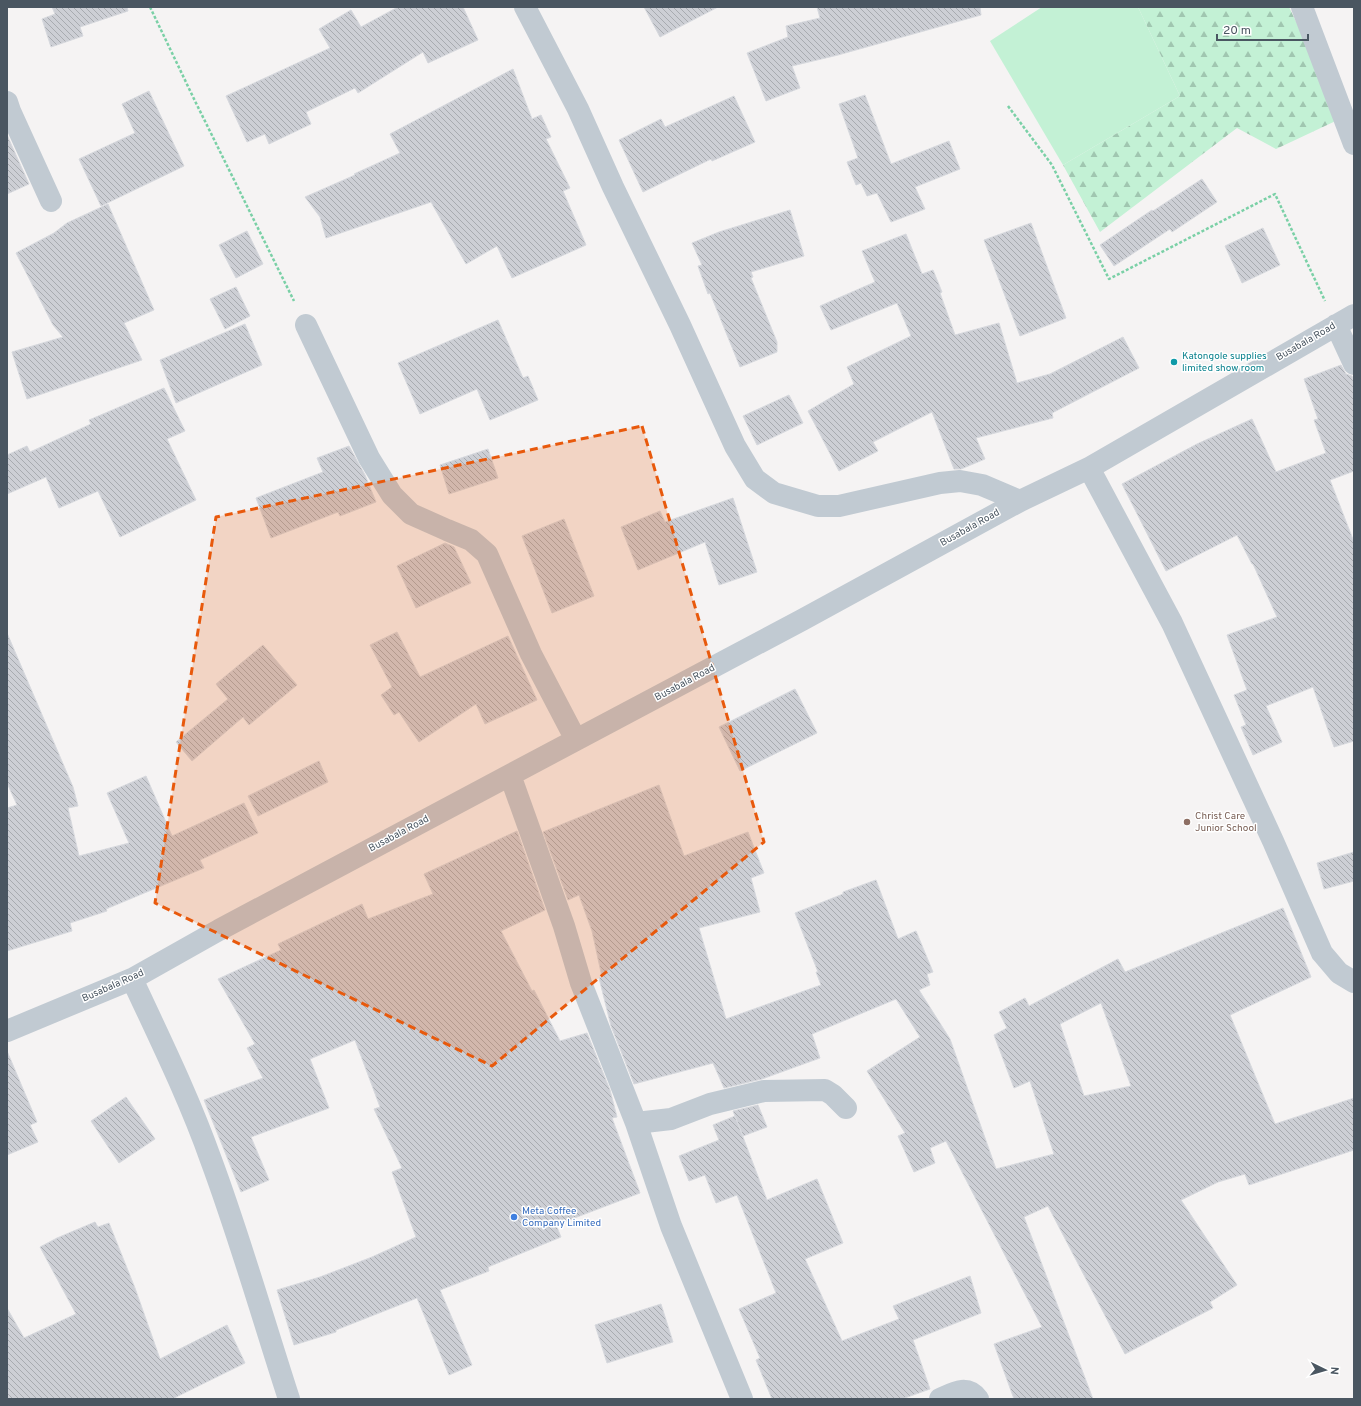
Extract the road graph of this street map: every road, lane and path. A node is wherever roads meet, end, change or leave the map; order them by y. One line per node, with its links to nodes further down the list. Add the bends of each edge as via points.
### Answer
1 (150, 7): 9 (path)
2 (525, 7): 12 (street, via 578,109 735,446 755,479 774,493 818,506 839,506 940,483 960,481 982,485)
3 (1302, 7): 6 (street)
4 (7, 102): 7 (street)
5 (1008, 106): 8 (path, via 1052,164 1109,278 1275,194)
6 (1354, 144)
7 (51, 201)
8 (1345, 320): 10 (street); 11 (street, Busabala Road)
9 (306, 325): 13 (street, via 369,458 392,495 411,514 470,540 487,554 531,654)
10 (1354, 364)
11 (1089, 468): 12 (street, Busabala Road); 16 (street, via 1172,623 1322,953 1339,972)
12 (1020, 501): 13 (street, Busabala Road, via 796,624)
13 (576, 740): 14 (street, Busabala Road)
14 (510, 775): 15 (street, Busabala Road); 19 (street, via 564,926 581,983)
15 (132, 979): 17 (street, Busabala Road); 20 (street, via 184,1092 211,1159 246,1258)
16 (1354, 982)
17 (7, 1031)
18 (846, 1108): 19 (street, via 833,1094 825,1090 764,1091 710,1104 671,1119)
19 (636, 1124): 21 (street, via 671,1226)
20 (289, 1399)
21 (742, 1399)
22 (940, 1399): 23 (street, via 961,1391 974,1393)
23 (978, 1399)

